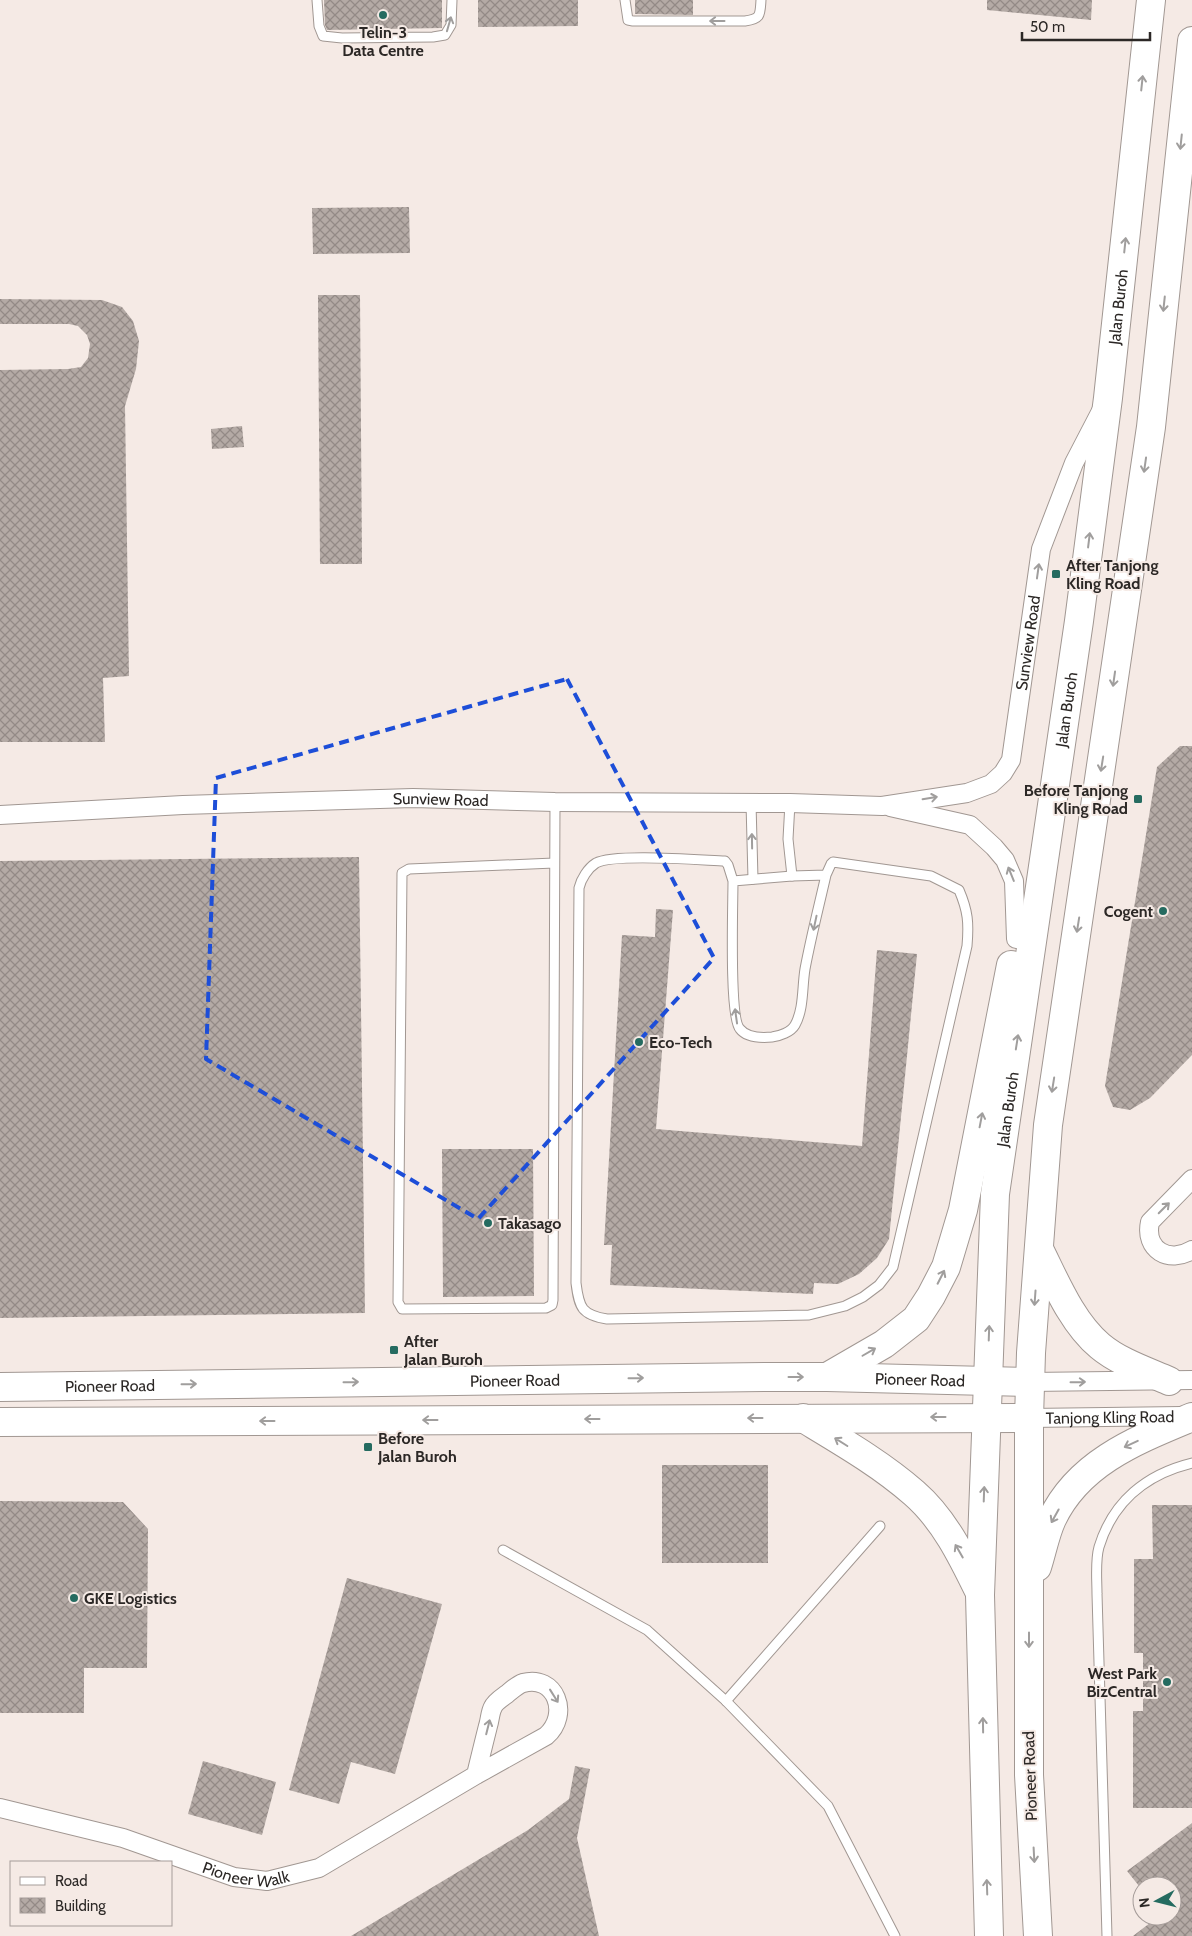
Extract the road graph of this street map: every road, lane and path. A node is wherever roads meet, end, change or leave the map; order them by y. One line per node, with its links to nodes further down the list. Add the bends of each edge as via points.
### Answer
1 (317, 0): 2 (lane, one-way to 2, via 323,36 342,38 445,35 451,25)
2 (452, 0)
3 (625, 0): 4 (lane, one-way to 3, via 758,17 745,22 633,21 626,15)
4 (760, 0)
5 (1151, 0): 7 (main road, Jalan Buroh, one-way to 5)
6 (1192, 41): 21 (main road, one-way to 21, via 1151,427 1048,1125)
7 (1108, 398): 11 (street, Sunview Road, one-way to 7, via 967,793 991,784 1011,760 1041,550 1074,463); 12 (main road, Jalan Buroh, one-way to 7)
8 (555, 802): 9 (street, Sunview Road); 13 (street, Sunview Road, via 413,798); 14 (lane)
9 (751, 803): 10 (street, Sunview Road); 17 (lane, one-way to 9)
10 (790, 803): 11 (street, Sunview Road); 16 (lane, via 788,839)
11 (882, 806): 19 (street, Sunview Road, one-way to 11, via 1014,881 1005,860 994,846 970,825)
12 (1052, 809): 19 (main road); 25 (main road, Jalan Buroh, one-way to 12, via 994,1194)
13 (0, 815)
14 (554, 863): 14 (lane, via 552,1305 546,1308 402,1309 398,1302 402,873 409,869)
15 (826, 875): 16 (lane); 18 (lane, one-way to 18, via 805,968 799,1016 794,1027 773,1037 748,1035 739,1029 735,1021); 18 (lane, via 833,862 931,876 959,890 969,922 967,946 893,1267 879,1285 863,1297 845,1306 808,1315 607,1319 593,1316 580,1305 576,1283 580,881 596,863 620,858 725,861)
16 (792, 876): 17 (lane)
17 (753, 879): 18 (lane)
18 (733, 881)
19 (1016, 939): 23 (main road, one-way to 19, via 884,1344 916,1319 946,1267 965,1200)
20 (1192, 1180): 22 (street, one-way to 20, via 1172,1257 1159,1252 1148,1231 1150,1222)
21 (1038, 1249): 24 (main road, via 1068,1307 1099,1346 1116,1358); 26 (main road, one-way to 26)
22 (1192, 1250)
23 (827, 1377): 25 (main road, Pioneer Road); 27 (main road, Pioneer Road, one-way to 23)
24 (1180, 1380): 26 (street, one-way to 24)
25 (987, 1382): 26 (main road, Pioneer Road); 30 (main road, Jalan Buroh)
26 (1029, 1382): 31 (main road)
27 (0, 1387)
28 (1192, 1417): 31 (street, Tanjong Kling Road); 36 (main road, one-way to 36, via 1120,1449 1082,1476 1052,1519)
29 (804, 1418): 30 (main road, one-way to 29); 32 (main road, one-way to 32); 37 (main road, one-way to 29, via 946,1531 915,1493)
30 (987, 1418): 31 (main road); 37 (main road, one-way to 30)
31 (1028, 1418): 36 (main road, Pioneer Road)
32 (0, 1422)
33 (1192, 1462): 44 (lane, via 1150,1478 1122,1502 1098,1549)
34 (880, 1526): 38 (lane)
35 (503, 1550): 38 (lane, via 647,1630)
36 (1029, 1592): 43 (main road, Pioneer Road, one-way to 43, via 1029,1775)
37 (980, 1595): 42 (main road, one-way to 37)
38 (726, 1701): 41 (lane, via 828,1806)
39 (476, 1775): 39 (street, Pioneer Walk, one-way to 39, via 493,1705 524,1683 542,1684 549,1689 559,1704 560,1713 553,1730); 40 (street, Pioneer Walk, via 319,1868 267,1881 234,1876 122,1838)
40 (0, 1808)
41 (895, 1936)
42 (989, 1936)
43 (1038, 1936)
44 (1107, 1936)

